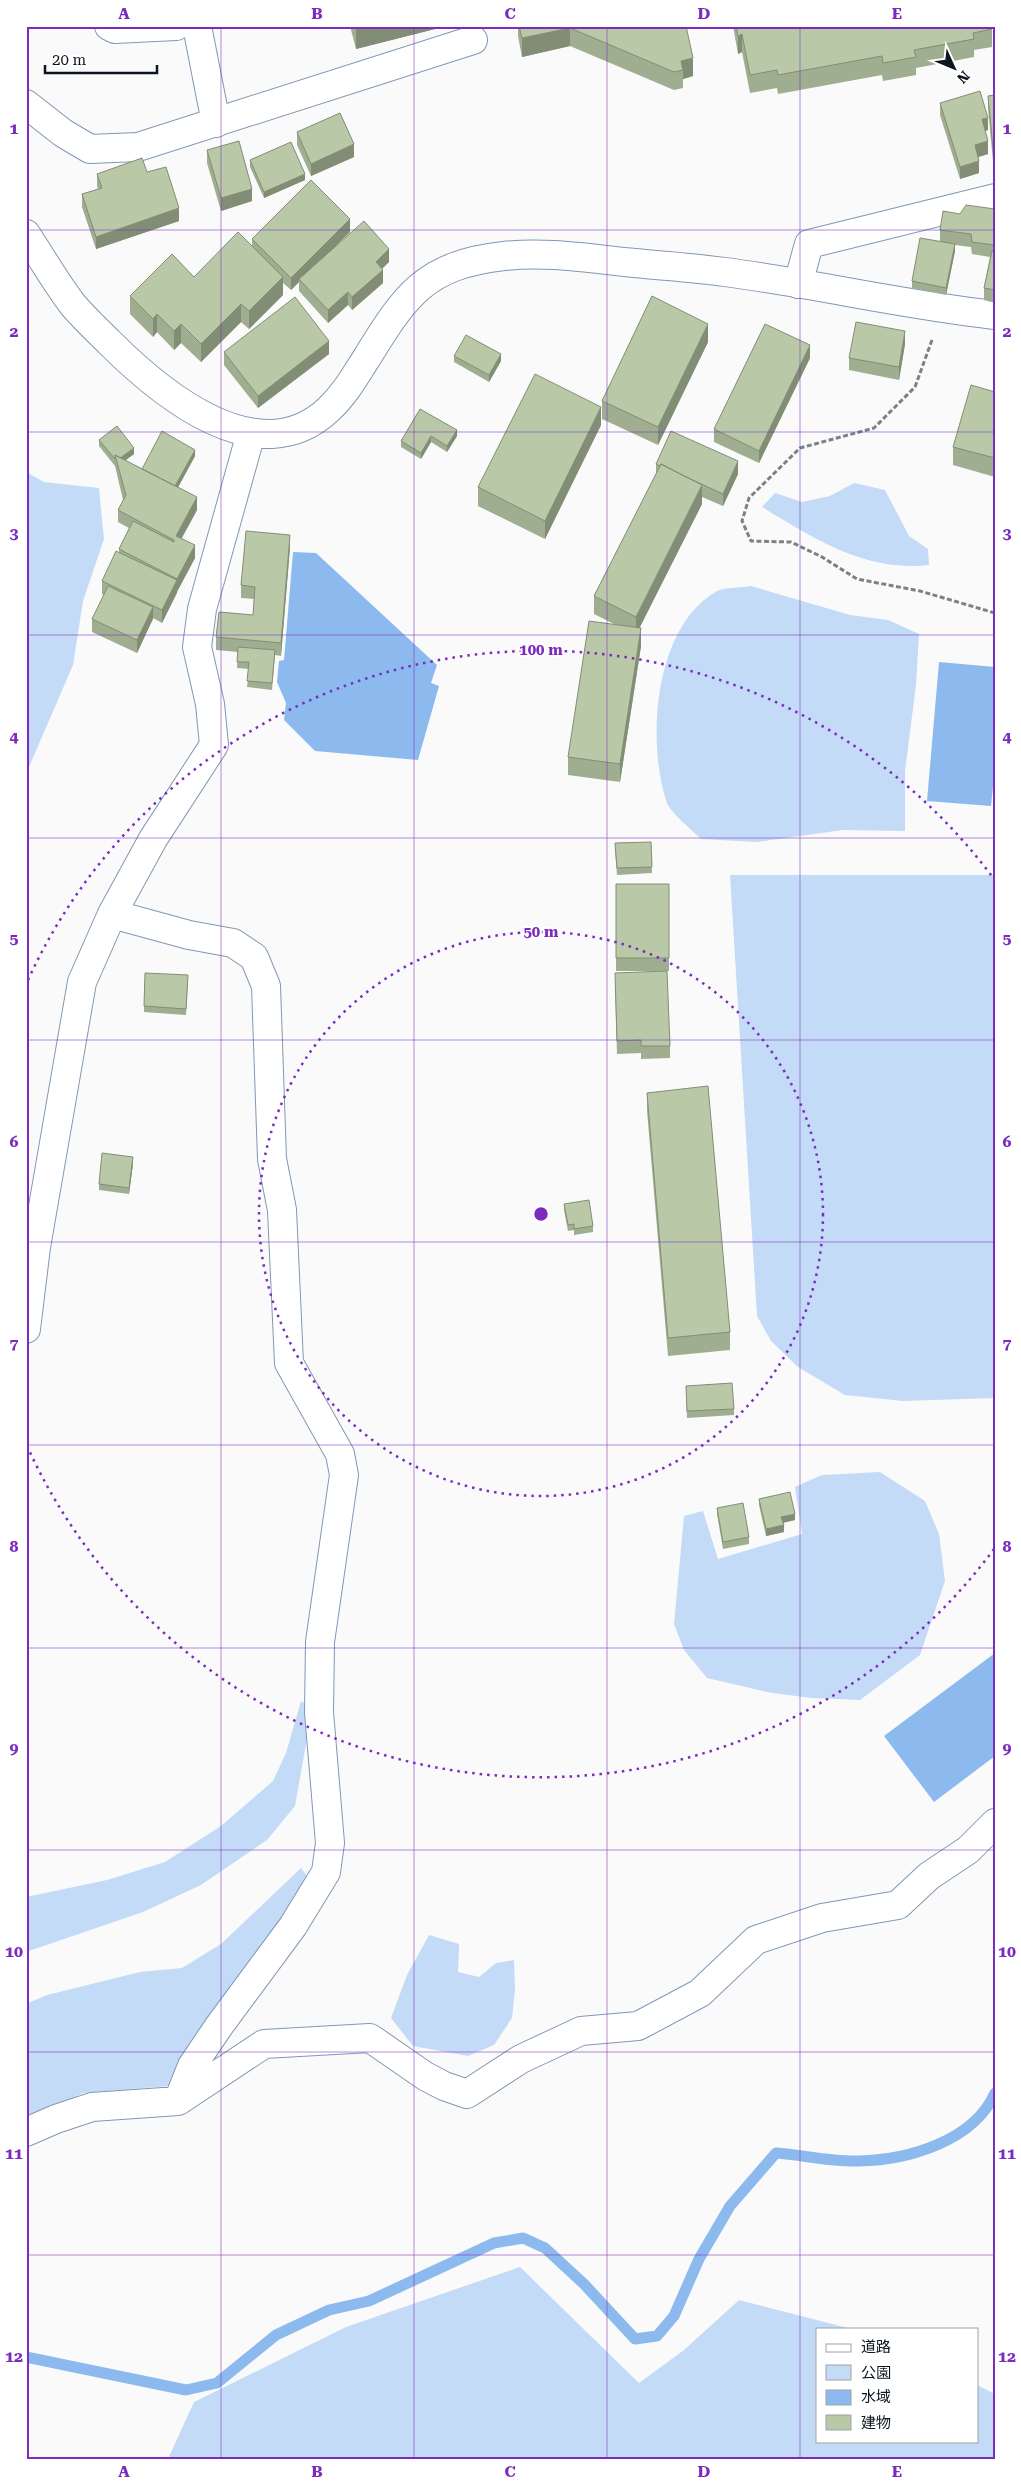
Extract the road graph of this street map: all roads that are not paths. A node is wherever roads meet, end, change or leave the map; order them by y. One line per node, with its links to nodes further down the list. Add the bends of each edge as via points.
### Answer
1 (109, 26): 2 (street, via 115,29)
2 (176, 26)
3 (196, 26): 6 (street)
4 (473, 40): 6 (street)
5 (26, 104): 6 (street, via 90,149 138,147)
6 (216, 124)
7 (995, 198): 9 (street, via 809,244)
8 (26, 234): 11 (street, via 74,306 142,374 191,410)
9 (798, 284): 10 (street); 11 (street, via 726,272 541,254 470,261 448,267 411,295 393,314 350,384 328,410 315,420 283,432)
10 (995, 315)
11 (251, 433): 12 (street, via 202,609 197,647 210,704 214,745 153,838)
12 (112, 914): 13 (street, via 82,982 36,1247); 15 (street, via 233,943 254,957 266,986 272,1159 282,1210 289,1363 340,1454 344,1475 320,1642 319,1712 330,1843 326,1872 293,1926 192,2066)
13 (26, 1328)
14 (995, 1823): 15 (street, via 968,1850 929,1876 898,1905 822,1918 756,1940 700,1993 638,2026 581,2031 521,2059 467,2094 424,2076 370,2038 264,2044)
15 (178, 2101): 16 (street, via 92,2107)
16 (26, 2132)

